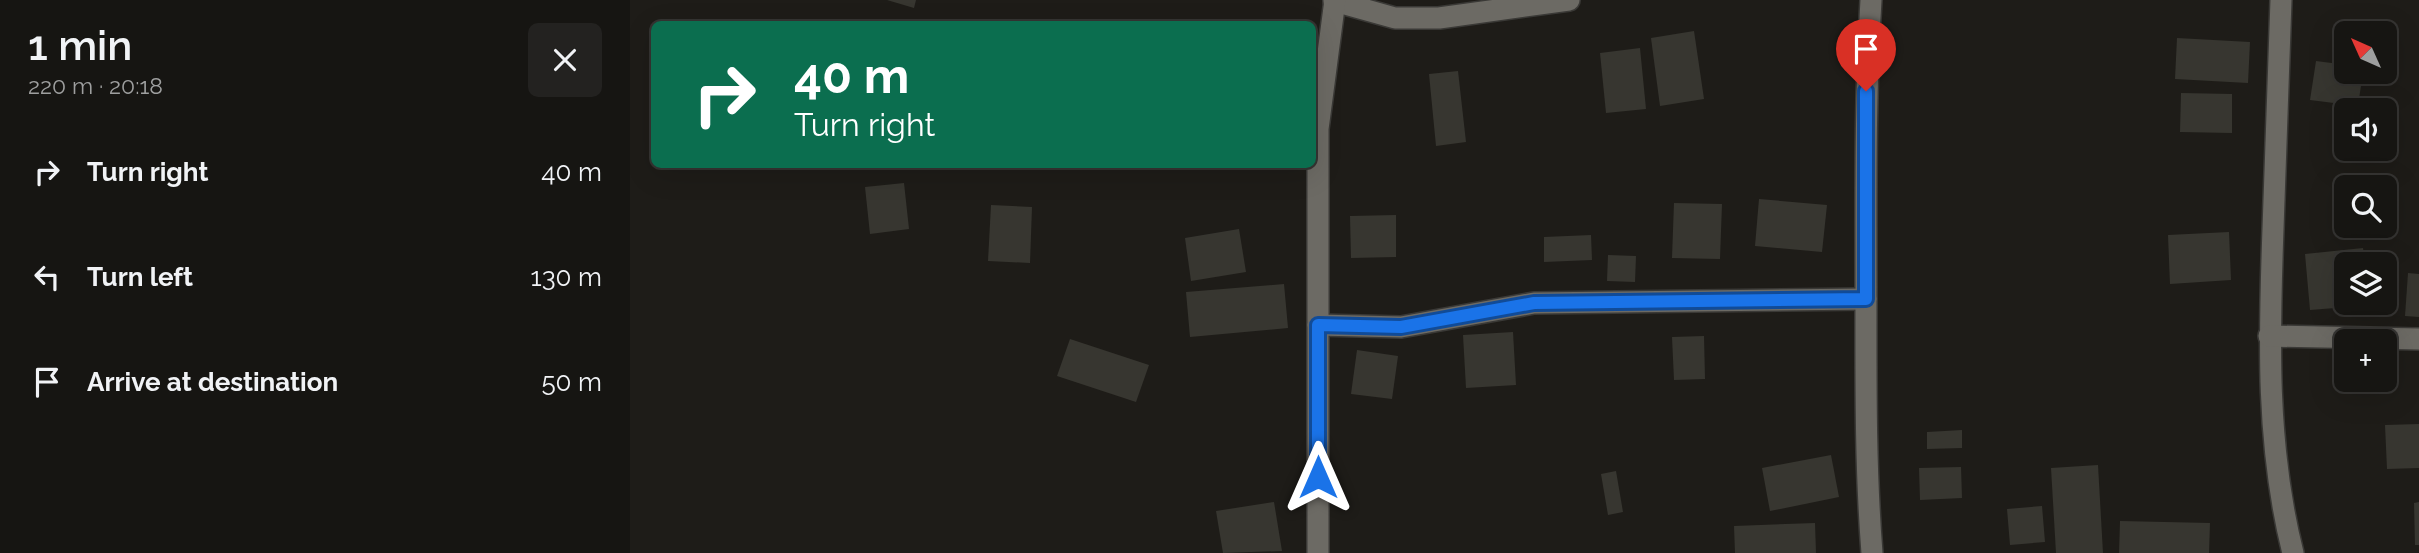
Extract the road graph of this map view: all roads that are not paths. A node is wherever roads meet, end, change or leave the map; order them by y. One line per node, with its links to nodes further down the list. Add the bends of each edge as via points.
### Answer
1 (1569, 0): 4 (street, via 1439,18 1395,18)
2 (1871, 0): 5 (street)
3 (2281, 0): 7 (street)
4 (1335, 1): 6 (street, via 1318,129)
5 (1866, 299): 6 (street, via 1534,303 1401,327); 10 (street, via 1866,481)
6 (1318, 325): 9 (street)
7 (2269, 336): 8 (street); 11 (street, via 2273,430 2282,509)
8 (2419, 340)
9 (1318, 553)
10 (1872, 553)
11 (2293, 553)

